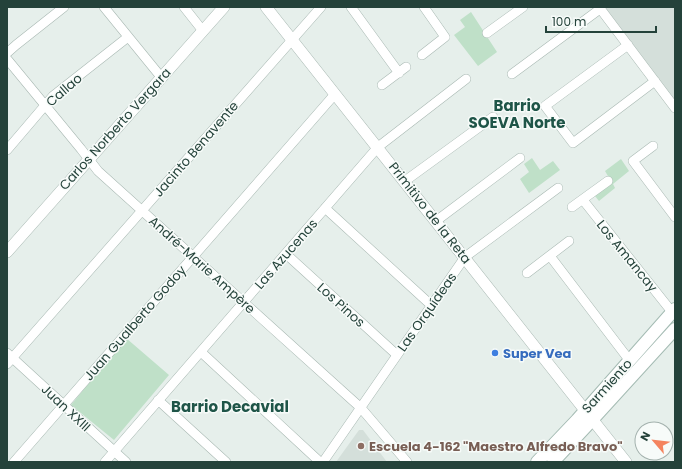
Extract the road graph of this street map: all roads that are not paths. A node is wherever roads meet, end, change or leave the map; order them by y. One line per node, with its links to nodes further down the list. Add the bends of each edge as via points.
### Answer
1 (64, 7): 16 (street)
2 (104, 7): 13 (street)
3 (184, 7): 11 (street)
4 (224, 7): 11 (street, Carlos Norberto Vergara)
5 (266, 7): 14 (street, Primitivo de la Reta)
6 (322, 7): 14 (street, Jacinto Benavente)
7 (351, 7): 23 (street, via 402,70)
8 (424, 7): 17 (street, via 445,38)
9 (523, 7): 12 (street)
10 (599, 8): 15 (street); 19 (street)
11 (203, 31): 20 (street, Carlos Norberto Vergara)
12 (488, 33)
13 (128, 37): 20 (street); 25 (street, Callao, via 53,96)
14 (292, 40): 24 (street, Primitivo de la Reta); 39 (street, Jacinto Benavente)
15 (628, 45): 22 (street); 22 (street, via 545,106 573,142)
16 (7, 53)
17 (422, 55)
18 (7, 59): 25 (street, André-Marie Ampère)
19 (512, 74)
20 (161, 77): 31 (street, Carlos Norberto Vergara)
21 (466, 79): 29 (street, Las Azucenas)
22 (655, 81): 26 (street)
23 (382, 85)
24 (335, 94): 29 (street, Primitivo de la Reta); 46 (street, Juan Gualberto Godoy)
25 (46, 105): 30 (street, Callao); 31 (street, André-Marie Ampère)
26 (675, 108)
27 (493, 117): 34 (street)
28 (653, 146): 40 (street, via 632,161)
29 (378, 147): 34 (street, Primitivo de la Reta); 38 (street, Las Azucenas)
30 (7, 150)
31 (89, 158): 39 (street, André-Marie Ampère, via 98,171); 43 (street, Carlos Norberto Vergara)
32 (520, 158): 41 (street)
33 (608, 180): 36 (street)
34 (405, 181): 41 (street, Primitivo de la Reta)
35 (558, 188): 47 (street, Las Orquídeas)
36 (583, 200): 37 (street); 51 (street, Los Amancay)
37 (572, 207)
38 (325, 208): 44 (street, Las Azucenas); 50 (street)
39 (142, 210): 46 (street, André-Marie Ampère); 55 (street, Jacinto Benavente)
40 (675, 217)
41 (436, 222): 47 (street, Primitivo de la Reta)
42 (569, 241): 45 (street)
43 (7, 252)
44 (286, 254): 49 (street, Las Azucenas); 54 (street, Los Pinos)
45 (550, 256): 48 (street); 56 (street)
46 (193, 257): 49 (street, André-Marie Ampère); 58 (street, Juan Gualberto Godoy)
47 (464, 257): 50 (street, Las Orquídeas); 60 (street, Primitivo de la Reta)
48 (527, 273)
49 (244, 302): 53 (street, Las Azucenas); 59 (street, André-Marie Ampère)
50 (431, 305): 54 (street, Las Orquídeas)
51 (674, 310): 56 (main road, Sarmiento)
52 (675, 329): 60 (main road, Sarmiento)
53 (201, 352): 57 (street, Las Azucenas); 66 (street)
54 (397, 355): 59 (street, Las Orquídeas)
55 (9, 359): 58 (street, Juan XXIII)
56 (630, 361): 60 (main road, Sarmiento)
57 (158, 400): 61 (street, Las Azucenas); 65 (street)
58 (63, 405): 61 (street, Juan XXIII); 62 (street, Juan Gualberto Godoy)
59 (361, 408): 67 (street, Las Orquídeas); 68 (street, André-Marie Ampère)
60 (590, 415): 69 (main road, Sarmiento); 70 (main road, Sarmiento); 71 (street, Primitivo de la Reta)
61 (114, 452): 63 (street, Las Azucenas); 64 (street, Juan XXIII)
62 (14, 462)
63 (105, 462)
64 (126, 462)
65 (226, 462)
66 (320, 462)
67 (324, 462)
68 (407, 462)
69 (537, 462)
70 (553, 462)
71 (626, 462)

